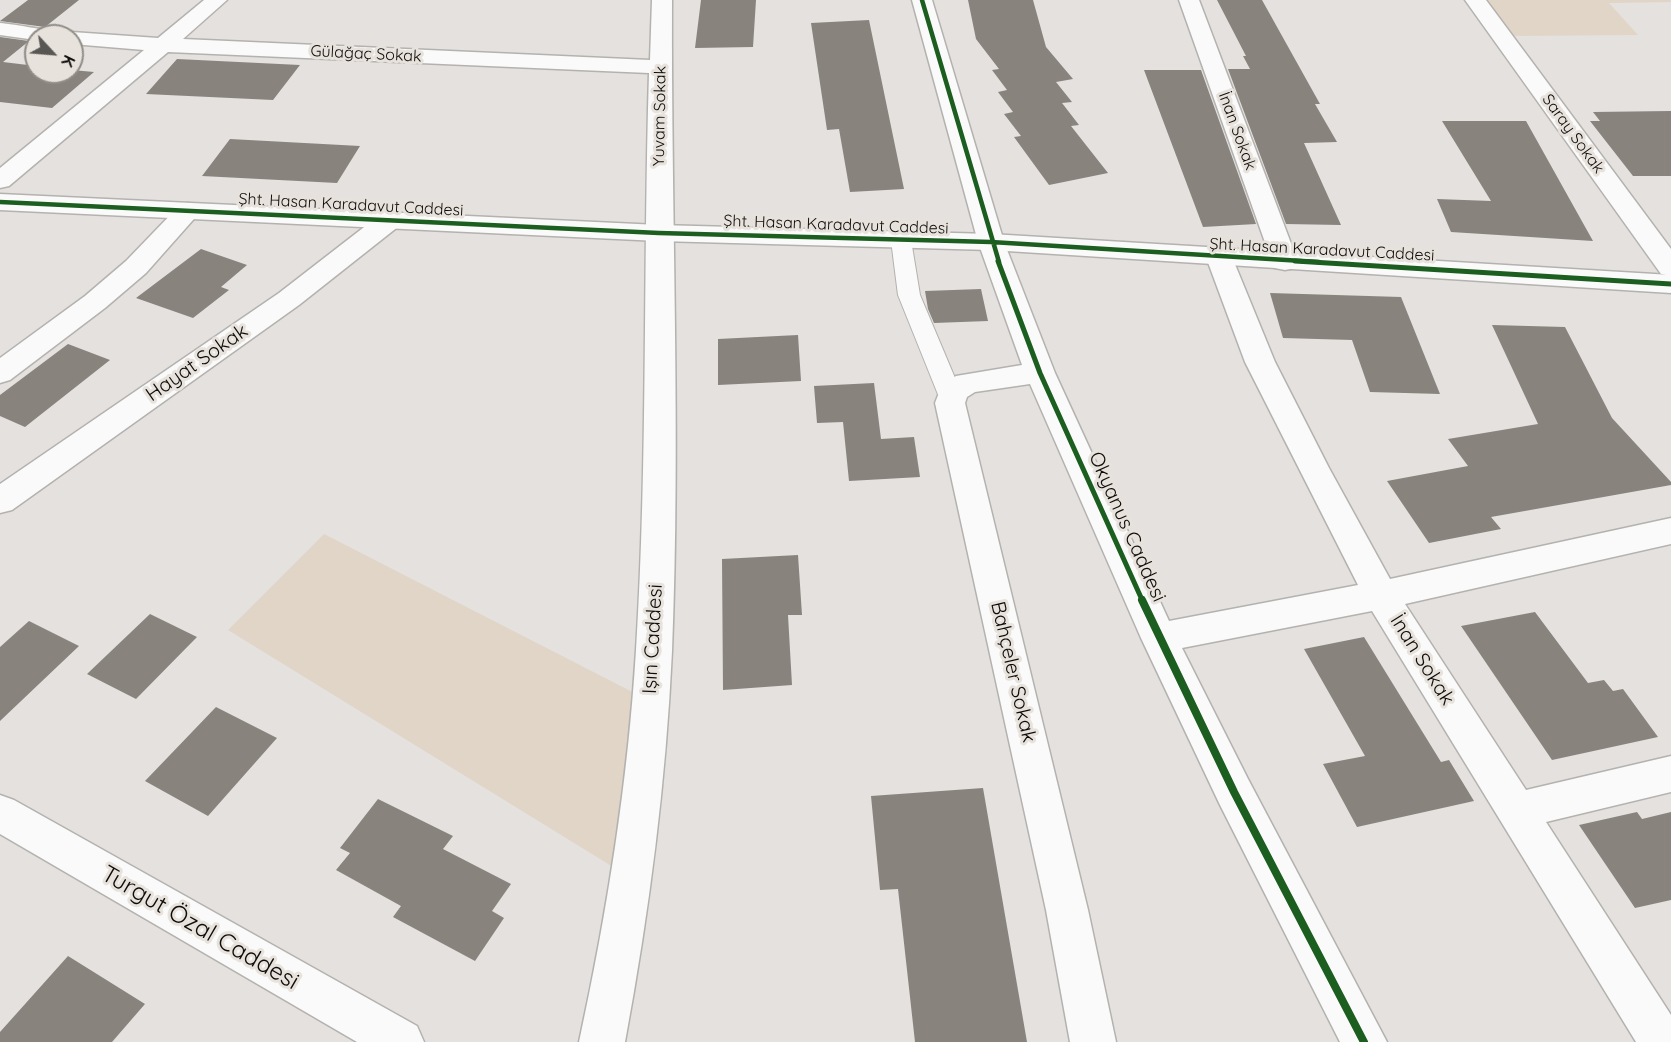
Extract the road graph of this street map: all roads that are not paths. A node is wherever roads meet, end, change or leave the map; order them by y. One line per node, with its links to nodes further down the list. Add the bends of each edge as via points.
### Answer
1 (217, 0): 9 (street)
2 (662, 0): 10 (street, Yuvam Sokak)
3 (922, 0): 17 (street, Okyanus Caddesi)
4 (1189, 0): 19 (street, İnan Sokak)
5 (1475, 0): 20 (street, Saray Sokak)
6 (0, 29): 7 (street)
7 (24, 32)
8 (84, 39): 9 (street, Gülağaç Sokak)
9 (161, 45): 10 (street, Gülağaç Sokak); 11 (street)
10 (661, 67): 15 (street, Yuvam Sokak)
11 (0, 181)
12 (0, 202): 13 (street, Şht. Hasan Karadavut Caddesi)
13 (188, 211): 14 (street, Şht. Hasan Karadavut Caddesi); 22 (street, via 104,295)
14 (390, 220): 15 (street, Şht. Hasan Karadavut Caddesi); 25 (street, Hayat Sokak, via 289,298)
15 (659, 233): 16 (street, Şht. Hasan Karadavut Caddesi); 33 (street, Işın Caddesi, via 660,449 654,652 634,861)
16 (901, 240): 17 (street, Şht. Hasan Karadavut Caddesi); 24 (lane, via 909,295)
17 (991, 242): 18 (street, Şht. Hasan Karadavut Caddesi); 23 (street, Okyanus Caddesi)
18 (1219, 257): 19 (street, Şht. Hasan Karadavut Caddesi); 27 (street, İnan Sokak, via 1260,362)
19 (1285, 262): 21 (street, Şht. Hasan Karadavut Caddesi)
20 (1671, 268)
21 (1671, 284)
22 (0, 373)
23 (1040, 374): 24 (street, via 967,383); 28 (street, Okyanus Caddesi)
24 (951, 397): 34 (street, Bahçeler Sokak)
25 (0, 501)
26 (1671, 531): 27 (street)
27 (1381, 595): 28 (street); 30 (street, İnan Sokak)
28 (1159, 638): 35 (street, Okyanus Caddesi)
29 (1671, 774): 30 (street)
30 (1517, 811): 36 (street, İnan Sokak)
31 (0, 813): 32 (street, Turgut Özal Caddesi)
32 (401, 1042)
33 (602, 1042)
34 (1093, 1042)
35 (1364, 1042)
36 (1662, 1042)

